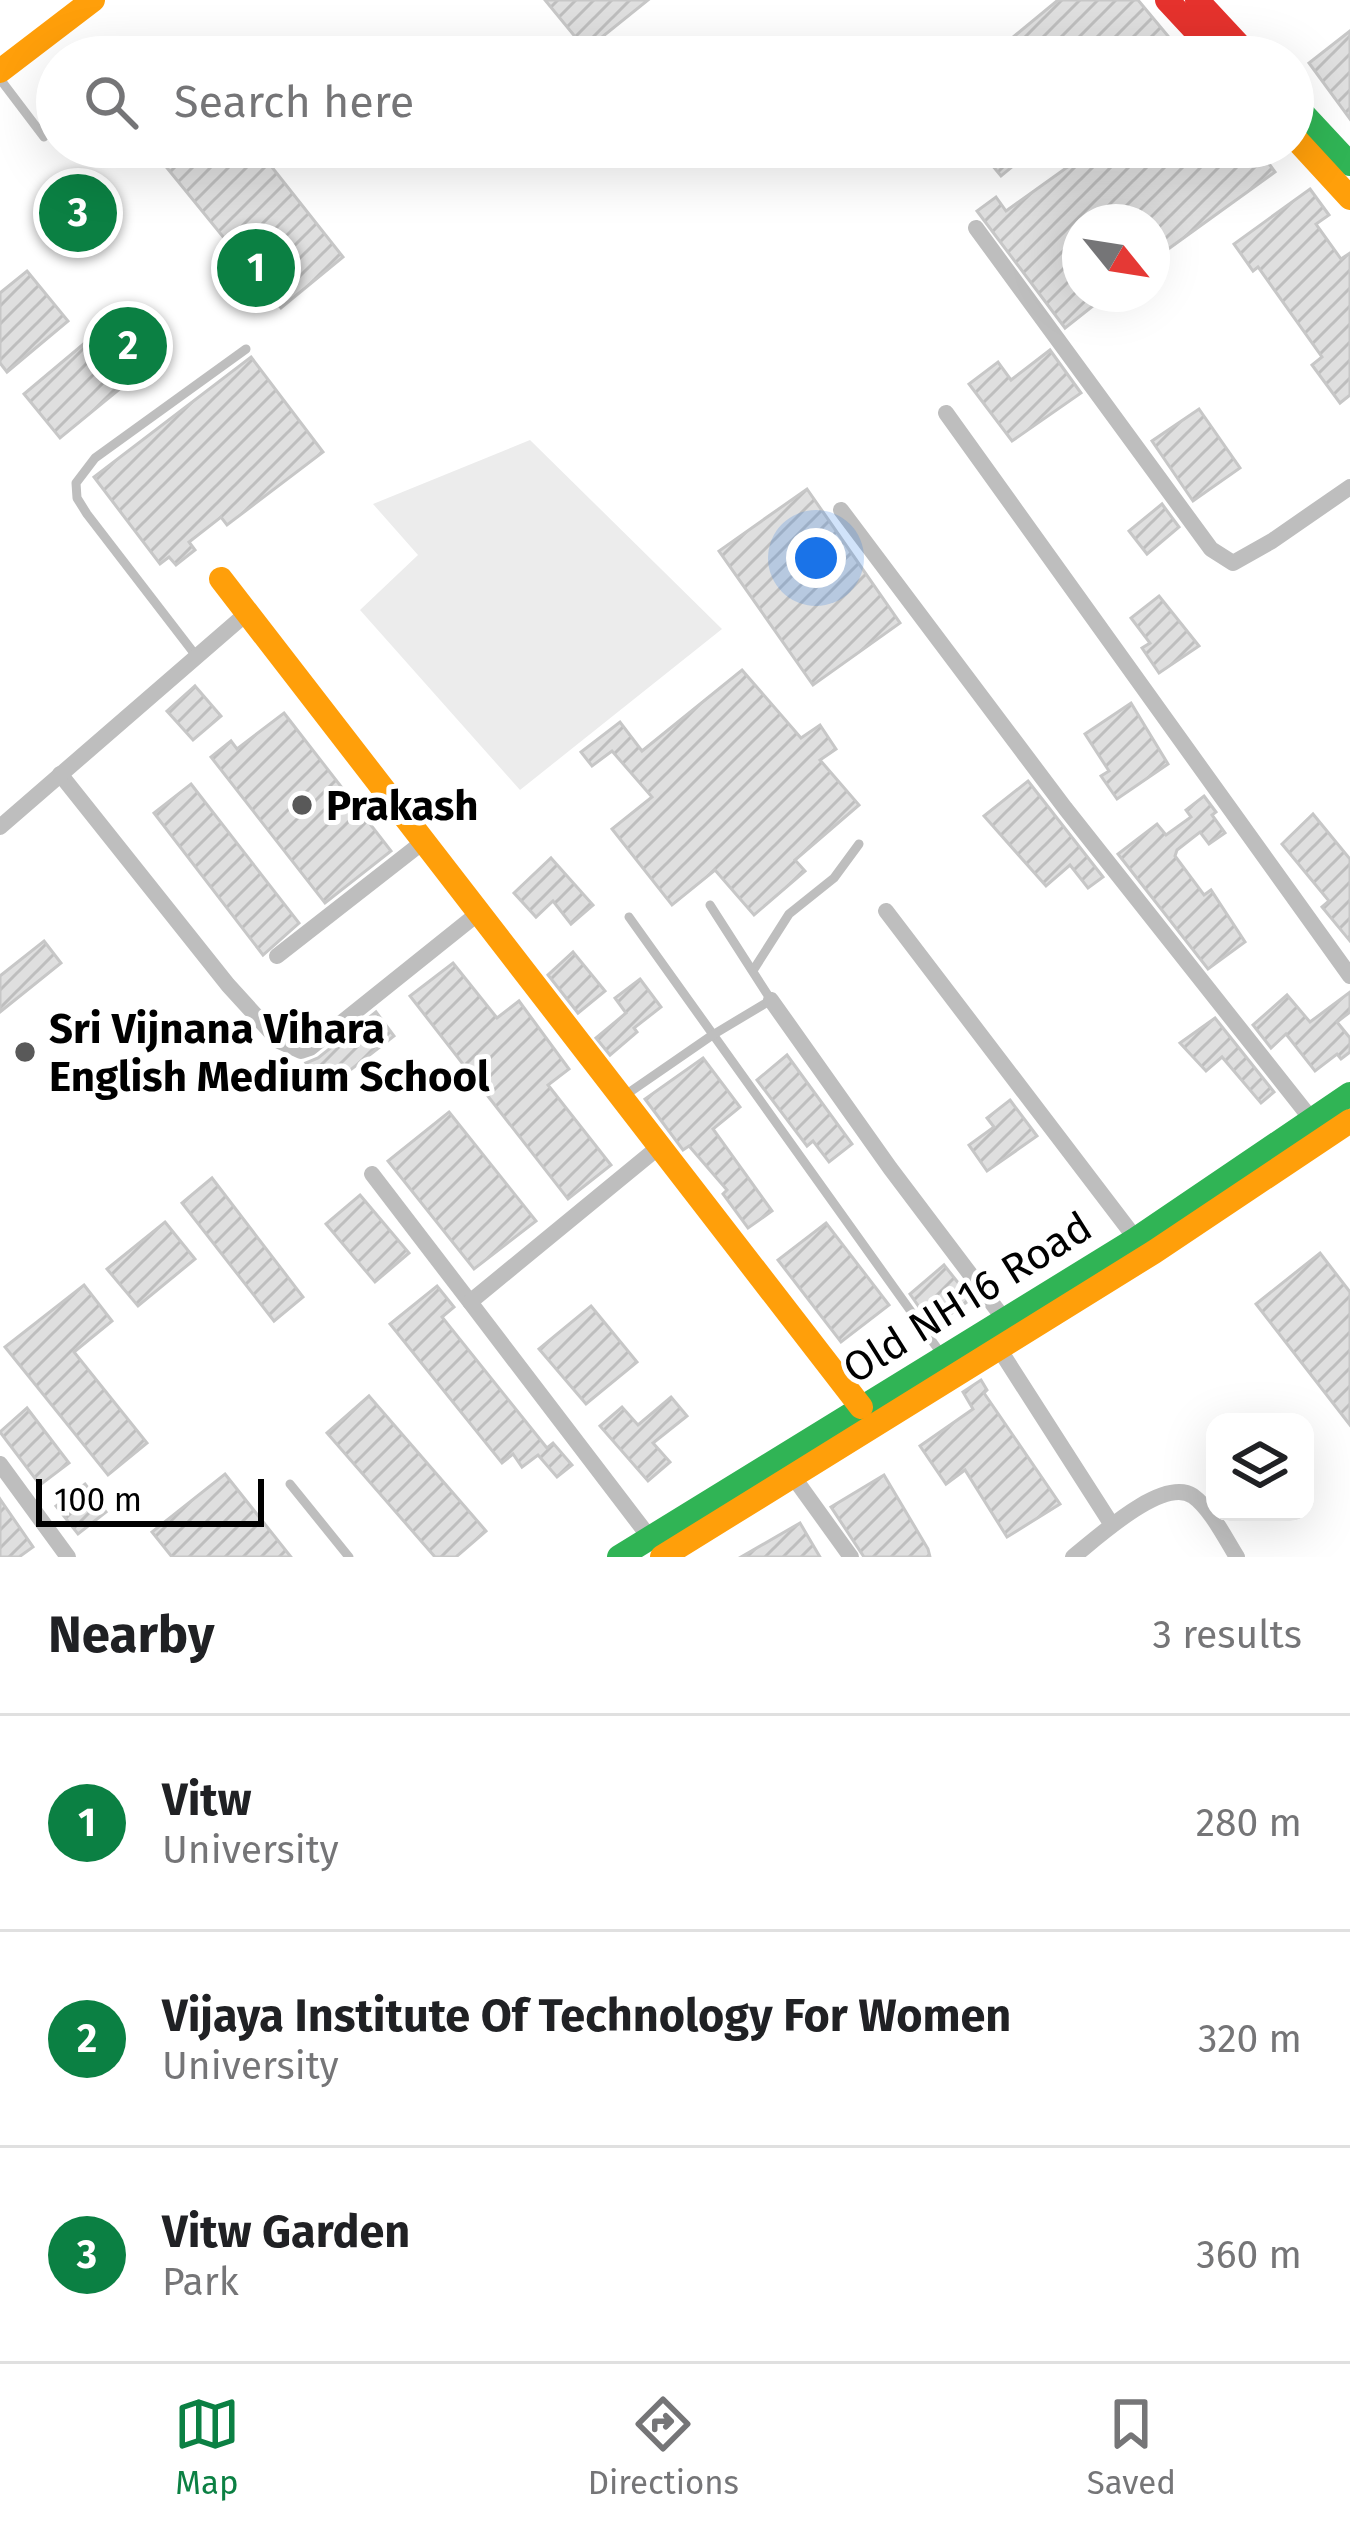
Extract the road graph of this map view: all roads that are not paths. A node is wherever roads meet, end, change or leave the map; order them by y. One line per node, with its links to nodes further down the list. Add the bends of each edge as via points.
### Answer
1 (94, 0): 4 (main road)
2 (1167, 0): 5 (main road)
3 (1197, 0): 6 (main road)
4 (49, 36)
5 (1208, 36)
6 (1215, 36)
7 (36, 46): 8 (main road)
8 (0, 75): 10 (lane)
9 (1314, 125): 12 (main road)
10 (36, 126)
11 (1314, 158): 13 (main road)
12 (1350, 164)
13 (1350, 197)
14 (976, 228): 17 (street, via 1211,549 1233,563)
15 (246, 349): 21 (lane, via 95,458 76,483 87,514)
16 (946, 413): 32 (street)
17 (1350, 487)
18 (841, 510): 37 (street)
19 (221, 578): 20 (main road)
20 (247, 613): 21 (street); 24 (main road)
21 (196, 657): 22 (street)
22 (60, 774): 23 (street); 27 (street, via 228,985 294,1049 310,1048)
23 (0, 827)
24 (423, 842): 27 (main road); 30 (street)
25 (859, 844): 31 (lane, via 834,878 789,914)
26 (710, 905): 31 (lane)
27 (481, 911): 36 (main road)
28 (886, 911): 41 (street)
29 (629, 917): 34 (lane)
30 (277, 956)
31 (754, 969): 33 (lane)
32 (1350, 976)
33 (771, 1000): 34 (lane); 43 (street)
34 (711, 1036): 36 (lane); 44 (lane)
35 (1350, 1094): 37 (main road, Old NH16 Road)
36 (622, 1097): 39 (main road)
37 (1312, 1120): 41 (main road, Old NH16 Road)
38 (1350, 1121): 43 (main road, Old NH16 Road)
39 (660, 1146): 42 (street); 45 (main road)
40 (372, 1174): 42 (street)
41 (1136, 1239): 43 (main road, Old NH16 Road)
42 (470, 1302): 50 (street)
43 (997, 1332): 44 (main road, Old NH16 Road); 47 (main road, Old NH16 Road); 49 (street)
44 (944, 1357): 45 (main road, Old NH16 Road)
45 (861, 1407): 50 (main road, Old NH16 Road)
46 (0, 1463): 51 (street)
47 (792, 1475): 50 (main road, Old NH16 Road); 54 (street)
48 (290, 1484): 52 (lane)
49 (1112, 1525): 55 (street); 56 (street, via 1164,1492 1183,1490 1198,1499)
50 (656, 1547): 53 (main road, Old NH16 Road)
51 (68, 1557)
52 (349, 1557)
53 (620, 1557)
54 (850, 1557)
55 (1073, 1557)
56 (1237, 1557)

